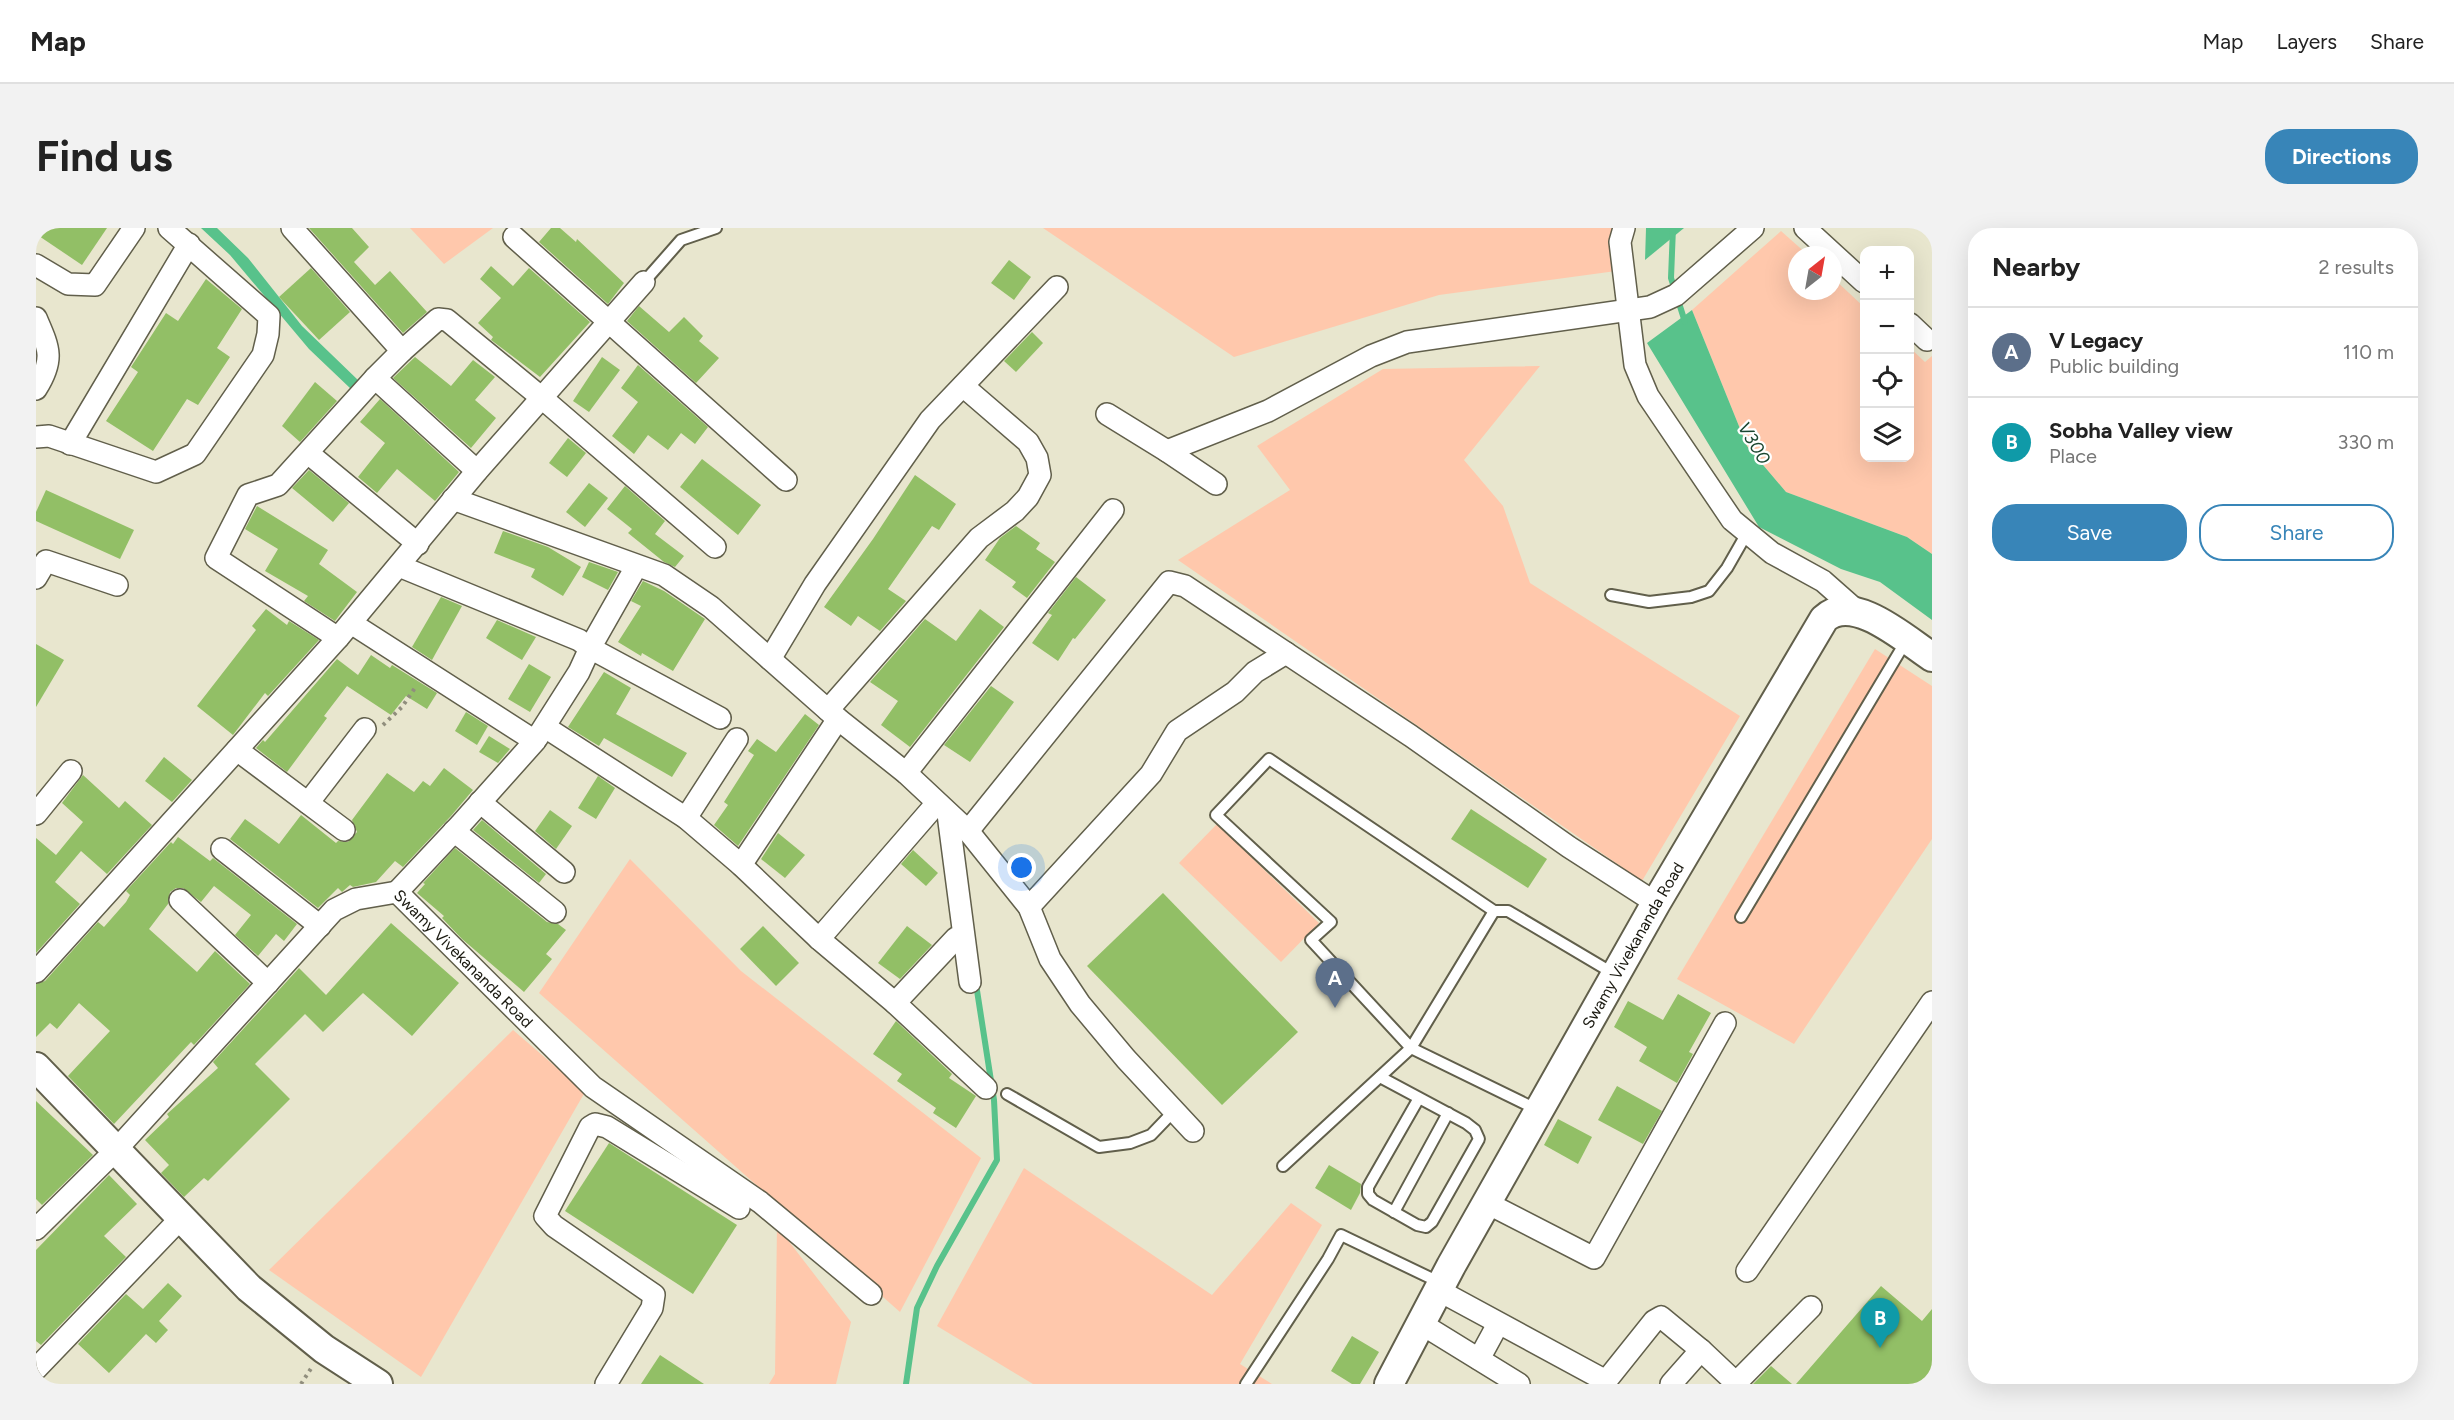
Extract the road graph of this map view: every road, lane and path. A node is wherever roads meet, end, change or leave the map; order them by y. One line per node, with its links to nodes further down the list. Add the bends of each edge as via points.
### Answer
1 (134, 228): 10 (street, via 95,285 68,284)
2 (169, 228): 9 (street)
3 (292, 228): 19 (street)
4 (716, 228): 12 (lane, via 681,240)
5 (1624, 228): 14 (street, via 1620,242)
6 (1753, 228): 14 (street, via 1672,297 1650,307)
7 (1805, 228): 11 (street)
8 (514, 237): 16 (street)
9 (189, 244): 26 (street); 26 (street, via 269,316 263,355 195,454 156,472)
10 (36, 265)
11 (1860, 278)
12 (644, 282): 16 (street)
13 (1057, 287): 21 (street)
14 (1627, 311): 27 (street, via 1407,342 1371,356 1268,411); 34 (street, via 1635,365 1648,396 1732,520)
15 (36, 318): 22 (street, via 50,350 44,377)
16 (609, 323): 23 (street); 30 (street)
17 (1914, 328): 18 (street)
18 (1927, 340)
19 (402, 351): 20 (street); 23 (street, via 438,320 447,320)
20 (375, 378): 28 (street); 29 (street)
21 (963, 386): 48 (street, via 930,420 880,490 814,584); 50 (street, via 1028,442 1040,475 1028,497 979,538)
22 (36, 390)
23 (542, 398): 29 (street); 36 (street)
24 (1107, 414): 27 (street)
25 (36, 437): 26 (street, via 49,436)
26 (70, 444)
27 (1167, 451): 31 (street)
28 (308, 453): 35 (street); 43 (street, via 278,485 248,495 216,558)
29 (477, 471): 32 (street)
30 (786, 480)
31 (1216, 484)
32 (453, 499): 35 (street); 38 (street)
33 (1113, 510): 57 (street)
34 (1748, 533): 41 (lane, via 1709,591 1649,602); 42 (street, via 1772,553 1823,581)
35 (417, 544): 37 (street)
36 (715, 547)
37 (399, 566): 43 (street); 45 (street, via 579,640)
38 (636, 567): 45 (street); 48 (street, via 664,575 711,607)
39 (36, 578): 40 (street, via 46,561)
40 (117, 585)
41 (1611, 595)
42 (1857, 611): 44 (street); 71 (street, Swamy Vivekananda Road, via 1832,611 1824,619)
43 (345, 631): 49 (street); 55 (street)
44 (1906, 640): 47 (street); 75 (lane)
45 (590, 648): 51 (street); 53 (street)
46 (1286, 653): 65 (street, via 1185,586 1169,582); 71 (street); 72 (street, via 1177,731 1151,774)
47 (1932, 657)
48 (770, 659): 50 (street)
49 (426, 671): 52 (path, via 391,720); 53 (street)
50 (833, 714): 57 (street); 67 (street)
51 (720, 718)
52 (365, 729): 59 (street)
53 (540, 734): 58 (street); 62 (street)
54 (737, 739): 62 (street)
55 (237, 750): 59 (street); 79 (street)
56 (71, 771): 61 (street)
57 (906, 773): 60 (street)
58 (480, 802): 64 (street); 68 (street)
59 (308, 803): 63 (street)
60 (943, 808): 65 (street); 78 (street); 81 (street)
61 (36, 814)
62 (686, 818): 67 (street)
63 (345, 831)
64 (454, 831): 69 (street); 74 (street)
65 (968, 831): 72 (street)
66 (222, 849): 76 (street)
67 (741, 865): 78 (street)
68 (564, 872)
69 (397, 892): 76 (street, Swamy Vivekananda Road, via 356,899 334,910); 105 (street, Swamy Vivekananda Road, via 593,1088 760,1202)
70 (180, 900): 82 (street)
71 (1656, 903): 80 (street, Swamy Vivekananda Road)
72 (1029, 907): 92 (street, via 1050,958 1080,1004)
73 (1494, 911): 80 (lane, via 1508,911); 86 (lane); 86 (lane, via 1269,759 1216,815 1331,922 1311,940)
74 (555, 912)
75 (1741, 917)
76 (320, 926): 82 (street, Swamy Vivekananda Road)
77 (956, 938): 84 (street)
78 (819, 939): 84 (street)
79 (36, 972)
80 (1616, 975): 93 (street, Swamy Vivekananda Road)
81 (970, 982)
82 (268, 983): 96 (street, Swamy Vivekananda Road)
83 (1932, 1002): 103 (street)
84 (895, 1003): 89 (street)
85 (1725, 1023): 98 (street, via 1594,1258)
86 (1411, 1048): 88 (lane); 93 (lane)
87 (36, 1067): 96 (street)
88 (1380, 1077): 91 (lane); 97 (lane)
89 (986, 1088)
90 (1007, 1094): 92 (lane, via 1099,1147 1130,1143 1150,1135)
91 (1419, 1098): 94 (lane); 100 (lane, via 1368,1186 1373,1200)
92 (1175, 1110): 95 (street)
93 (1539, 1110): 98 (street, Swamy Vivekananda Road)
94 (1448, 1113): 100 (lane); 100 (lane, via 1475,1130 1479,1139 1432,1222 1426,1227 1417,1225)
95 (1193, 1131)
96 (115, 1150): 101 (street); 102 (street, Swamy Vivekananda Road)
97 (1283, 1166)
98 (1487, 1203): 104 (street, Swamy Vivekananda Road)
99 (739, 1208): 114 (street, via 607,1126 590,1127 545,1216 654,1295 652,1308)
100 (1394, 1212)
101 (180, 1219): 111 (street); 113 (street, via 249,1288 324,1349)
102 (36, 1229)
103 (1747, 1271)
104 (1440, 1287): 107 (street, Swamy Vivekananda Road); 108 (street); 115 (lane, via 1341,1235)
105 (870, 1294)
106 (1811, 1307): 109 (street, via 1736,1383)
107 (1420, 1323): 110 (street); 116 (street, Swamy Vivekananda Road)
108 (1498, 1323): 110 (street); 112 (street)
109 (1701, 1350): 112 (street, via 1661,1317 1654,1320); 118 (street)
110 (1479, 1359): 117 (street)
111 (36, 1369)
112 (1605, 1383)
113 (378, 1384)
114 (606, 1384)
115 (1246, 1384)
116 (1389, 1384)
117 (1519, 1384)
118 (1671, 1384)

